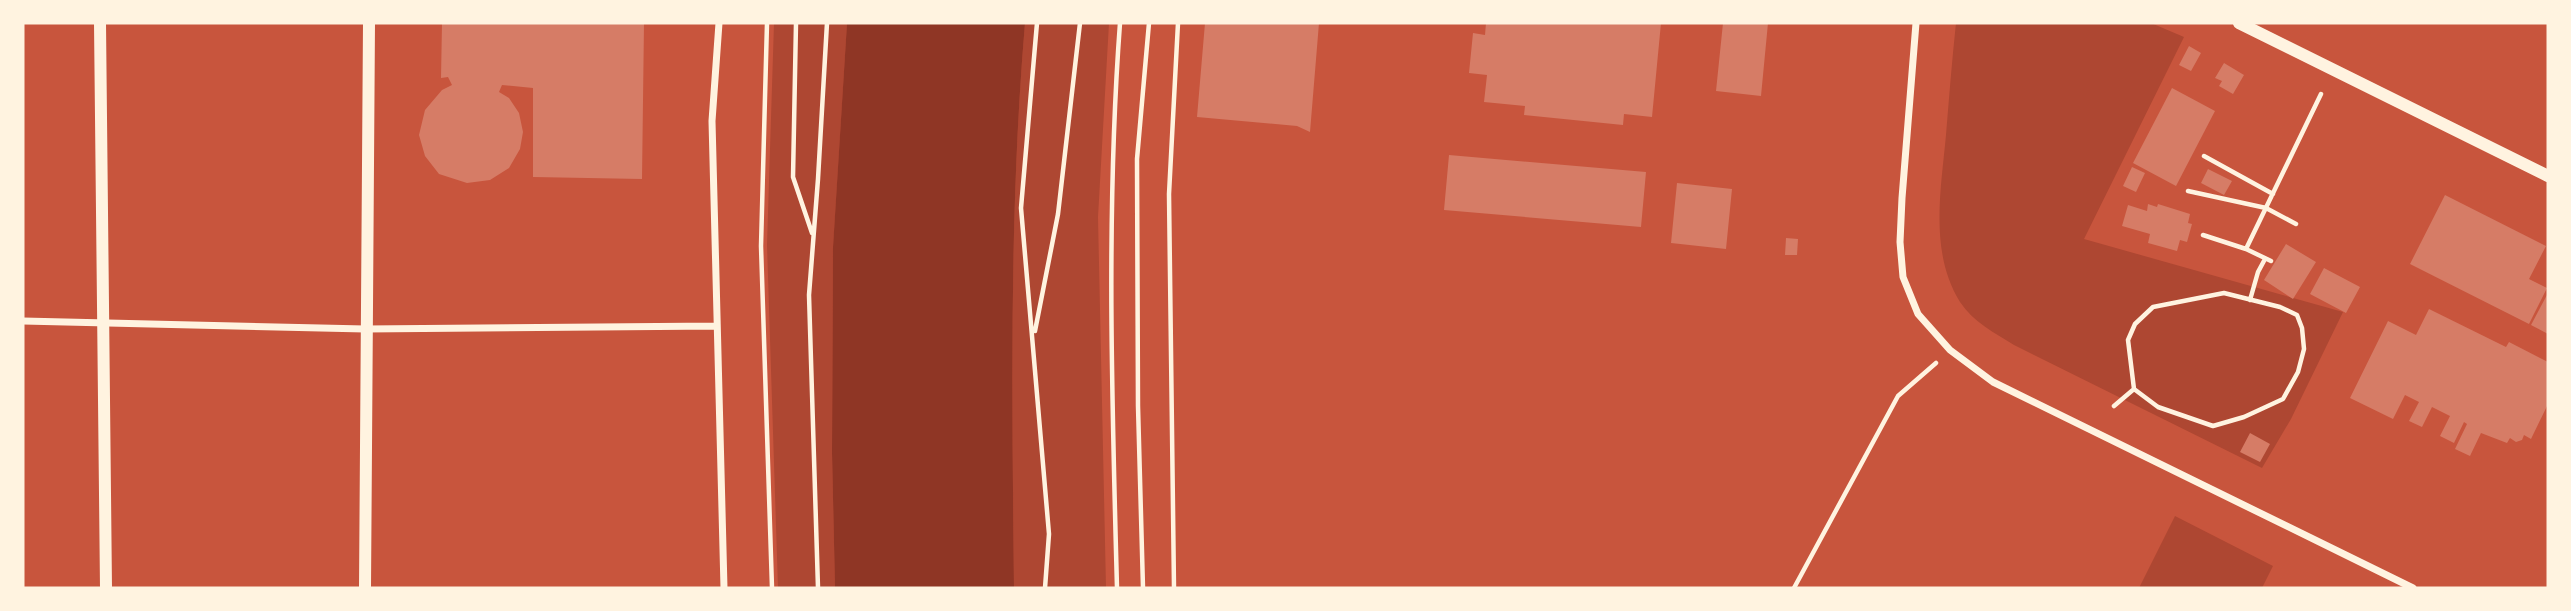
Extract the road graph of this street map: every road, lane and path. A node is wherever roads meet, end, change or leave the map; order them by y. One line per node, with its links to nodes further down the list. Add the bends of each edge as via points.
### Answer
1 (100, 23): 26 (street)
2 (369, 23): 28 (street)
3 (719, 23): 27 (street, via 712,121)
4 (766, 23): 36 (path, via 761,246)
5 (796, 23): 22 (path, via 793,177)
6 (827, 23): 22 (path)
7 (1037, 23): 29 (path, via 1021,208)
8 (1080, 23): 29 (path, via 1059,214)
9 (1119, 23): 39 (path, via 1111,167)
10 (1149, 23): 40 (path, via 1137,159)
11 (1178, 23): 41 (path, via 1169,194)
12 (1916, 23): 30 (street, via 1902,198 1903,277 1918,314)
13 (2239, 23): 16 (street)
14 (2321, 94): 18 (path)
15 (2204, 156): 18 (path)
16 (2548, 176)
17 (2188, 191): 19 (path)
18 (2273, 194): 19 (path)
19 (2266, 208): 20 (path); 23 (path)
20 (2296, 224)
21 (2203, 234): 23 (path)
22 (814, 237): 37 (path, via 809,295)
23 (2246, 249): 24 (path, via 2268,260 2258,272)
24 (2250, 300): 31 (path, via 2224,293 2153,307 2134,324 2128,340); 31 (path, via 2297,315 2302,328 2304,349 2298,372 2283,399 2213,426 2158,407)
25 (23, 321): 26 (street)
26 (102, 322): 28 (street); 33 (street)
27 (716, 326): 28 (street); 35 (street)
28 (365, 329): 34 (street)
29 (1033, 338): 38 (path, via 1049,534)
30 (1950, 351): 42 (path, via 1898,396); 43 (street, via 1993,382)
31 (2134, 389): 32 (path)
32 (2114, 406)
33 (106, 588)
34 (365, 588)
35 (724, 588)
36 (772, 588)
37 (818, 588)
38 (1045, 588)
39 (1117, 588)
40 (1143, 588)
41 (1174, 588)
42 (1794, 588)
43 (2413, 588)

